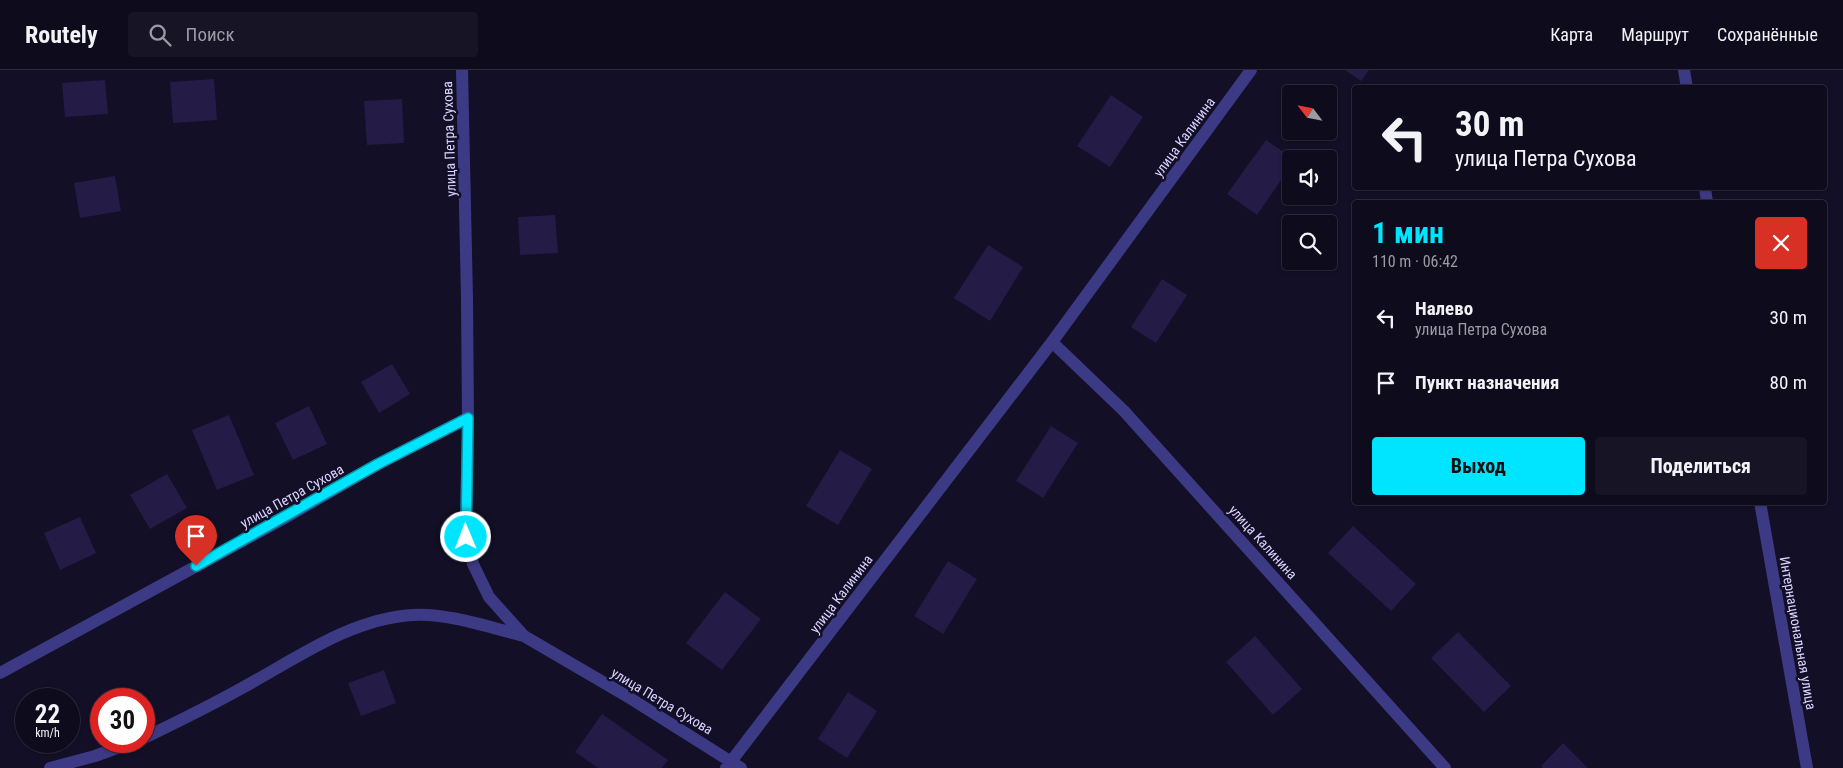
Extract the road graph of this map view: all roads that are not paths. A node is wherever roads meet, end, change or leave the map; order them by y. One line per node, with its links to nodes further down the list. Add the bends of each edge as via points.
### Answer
1 (462, 70): 6 (street, улица Петра Сухова)
2 (1251, 70): 5 (street, улица Калинина)
3 (1684, 70): 4 (street)
4 (1686, 85)
5 (1052, 342): 12 (street, улица Калинина); 14 (street, улица Калинина, via 1124,411)
6 (468, 418): 8 (street, улица Петра Сухова, via 466,537 473,564 489,597); 9 (street, улица Петра Сухова, via 378,464)
7 (1761, 505): 15 (street, Интернациональная улица)
8 (524, 636): 10 (street, улица Петра Сухова, via 443,617 414,614 384,618 326,641 242,689); 12 (street, улица Петра Сухова)
9 (0, 673)
10 (155, 732)
11 (104, 753): 13 (street)
12 (733, 766)
13 (50, 768)
14 (1445, 768)
15 (1807, 768)

